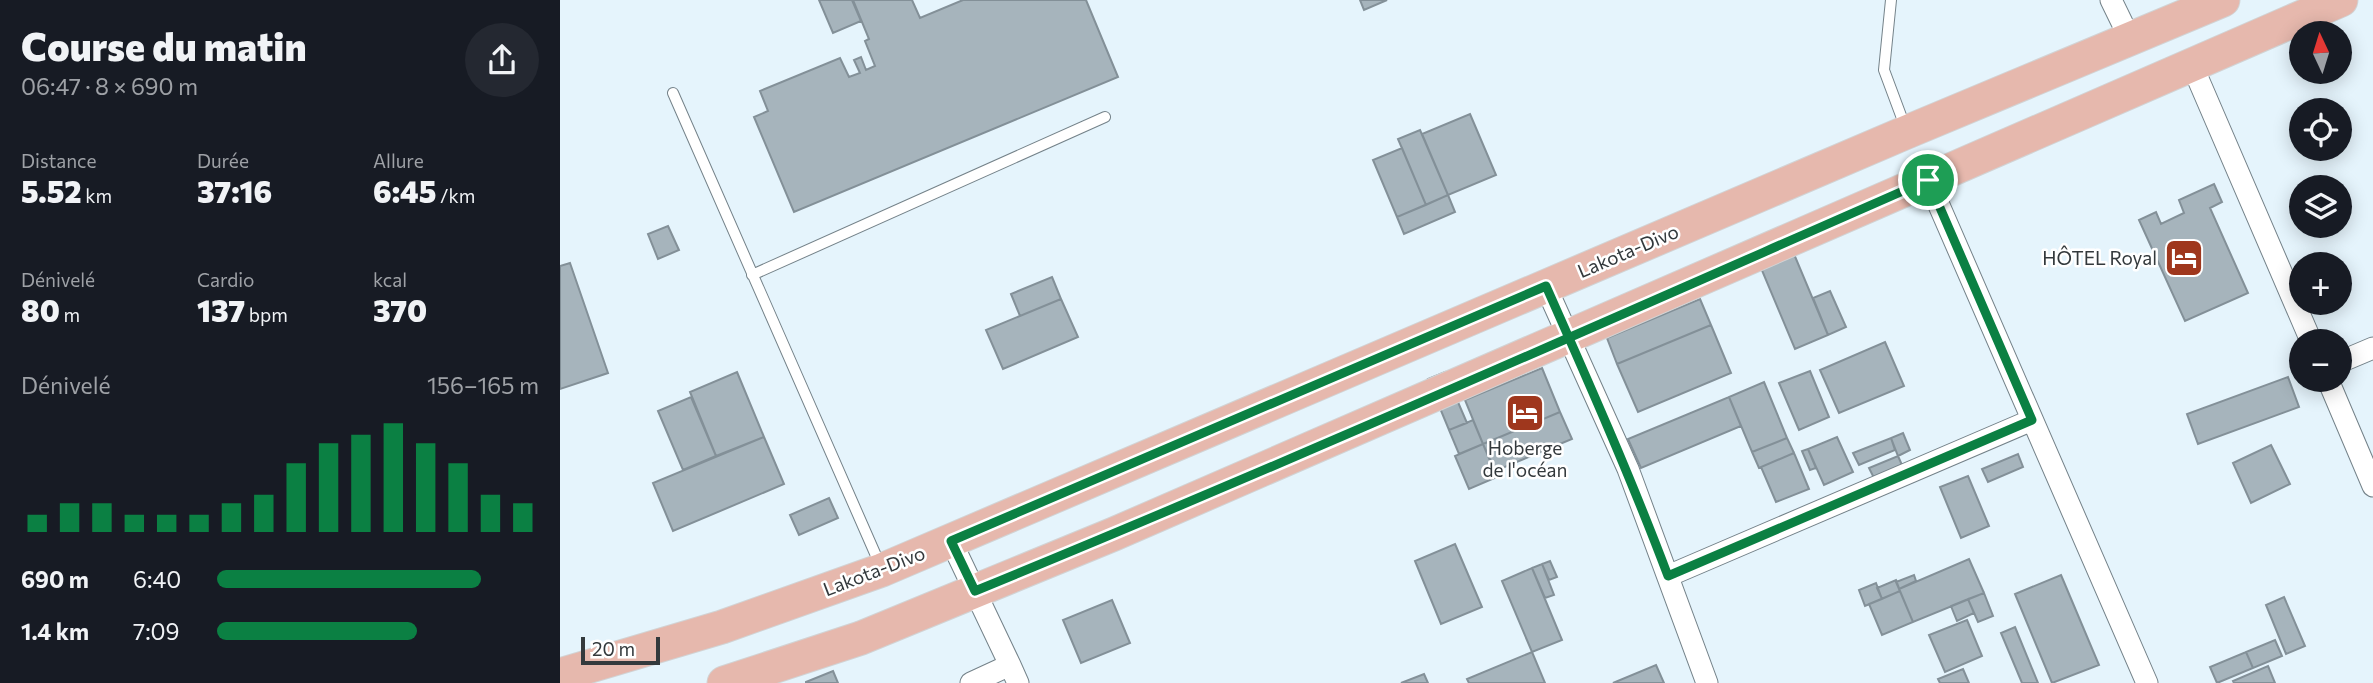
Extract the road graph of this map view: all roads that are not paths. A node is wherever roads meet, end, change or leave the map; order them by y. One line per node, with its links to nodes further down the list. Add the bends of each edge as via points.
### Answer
1 (1891, 0): 9 (lane, via 1884,70)
2 (2111, 0): 5 (street)
3 (2223, 0): 5 (main road, Lakota-Divo)
4 (2342, 0): 6 (main road)
5 (2130, 39): 9 (main road, Lakota-Divo)
6 (2192, 65): 10 (main road); 13 (street)
7 (673, 93): 11 (lane)
8 (1105, 117): 11 (lane)
9 (1906, 132): 12 (main road, Lakota-Divo)
10 (1928, 180): 14 (main road); 18 (street)
11 (752, 275): 21 (lane)
12 (1546, 286): 14 (street); 20 (main road, Lakota-Divo)
13 (2306, 329)
14 (1569, 337): 22 (street, via 1628,469); 23 (main road)
15 (2373, 348): 16 (street)
16 (2352, 357)
17 (2333, 392): 19 (street)
18 (2032, 420): 22 (street); 29 (street)
19 (2373, 486)
20 (951, 541): 21 (main road, Lakota-Divo); 23 (street)
21 (882, 570): 25 (main road, Lakota-Divo, via 722,627)
22 (1668, 576): 28 (street)
23 (975, 591): 24 (street); 26 (main road, via 861,638)
24 (1014, 674): 27 (street)
25 (560, 675)
26 (724, 683)
27 (971, 683)
28 (1707, 683)
29 (2147, 683)

